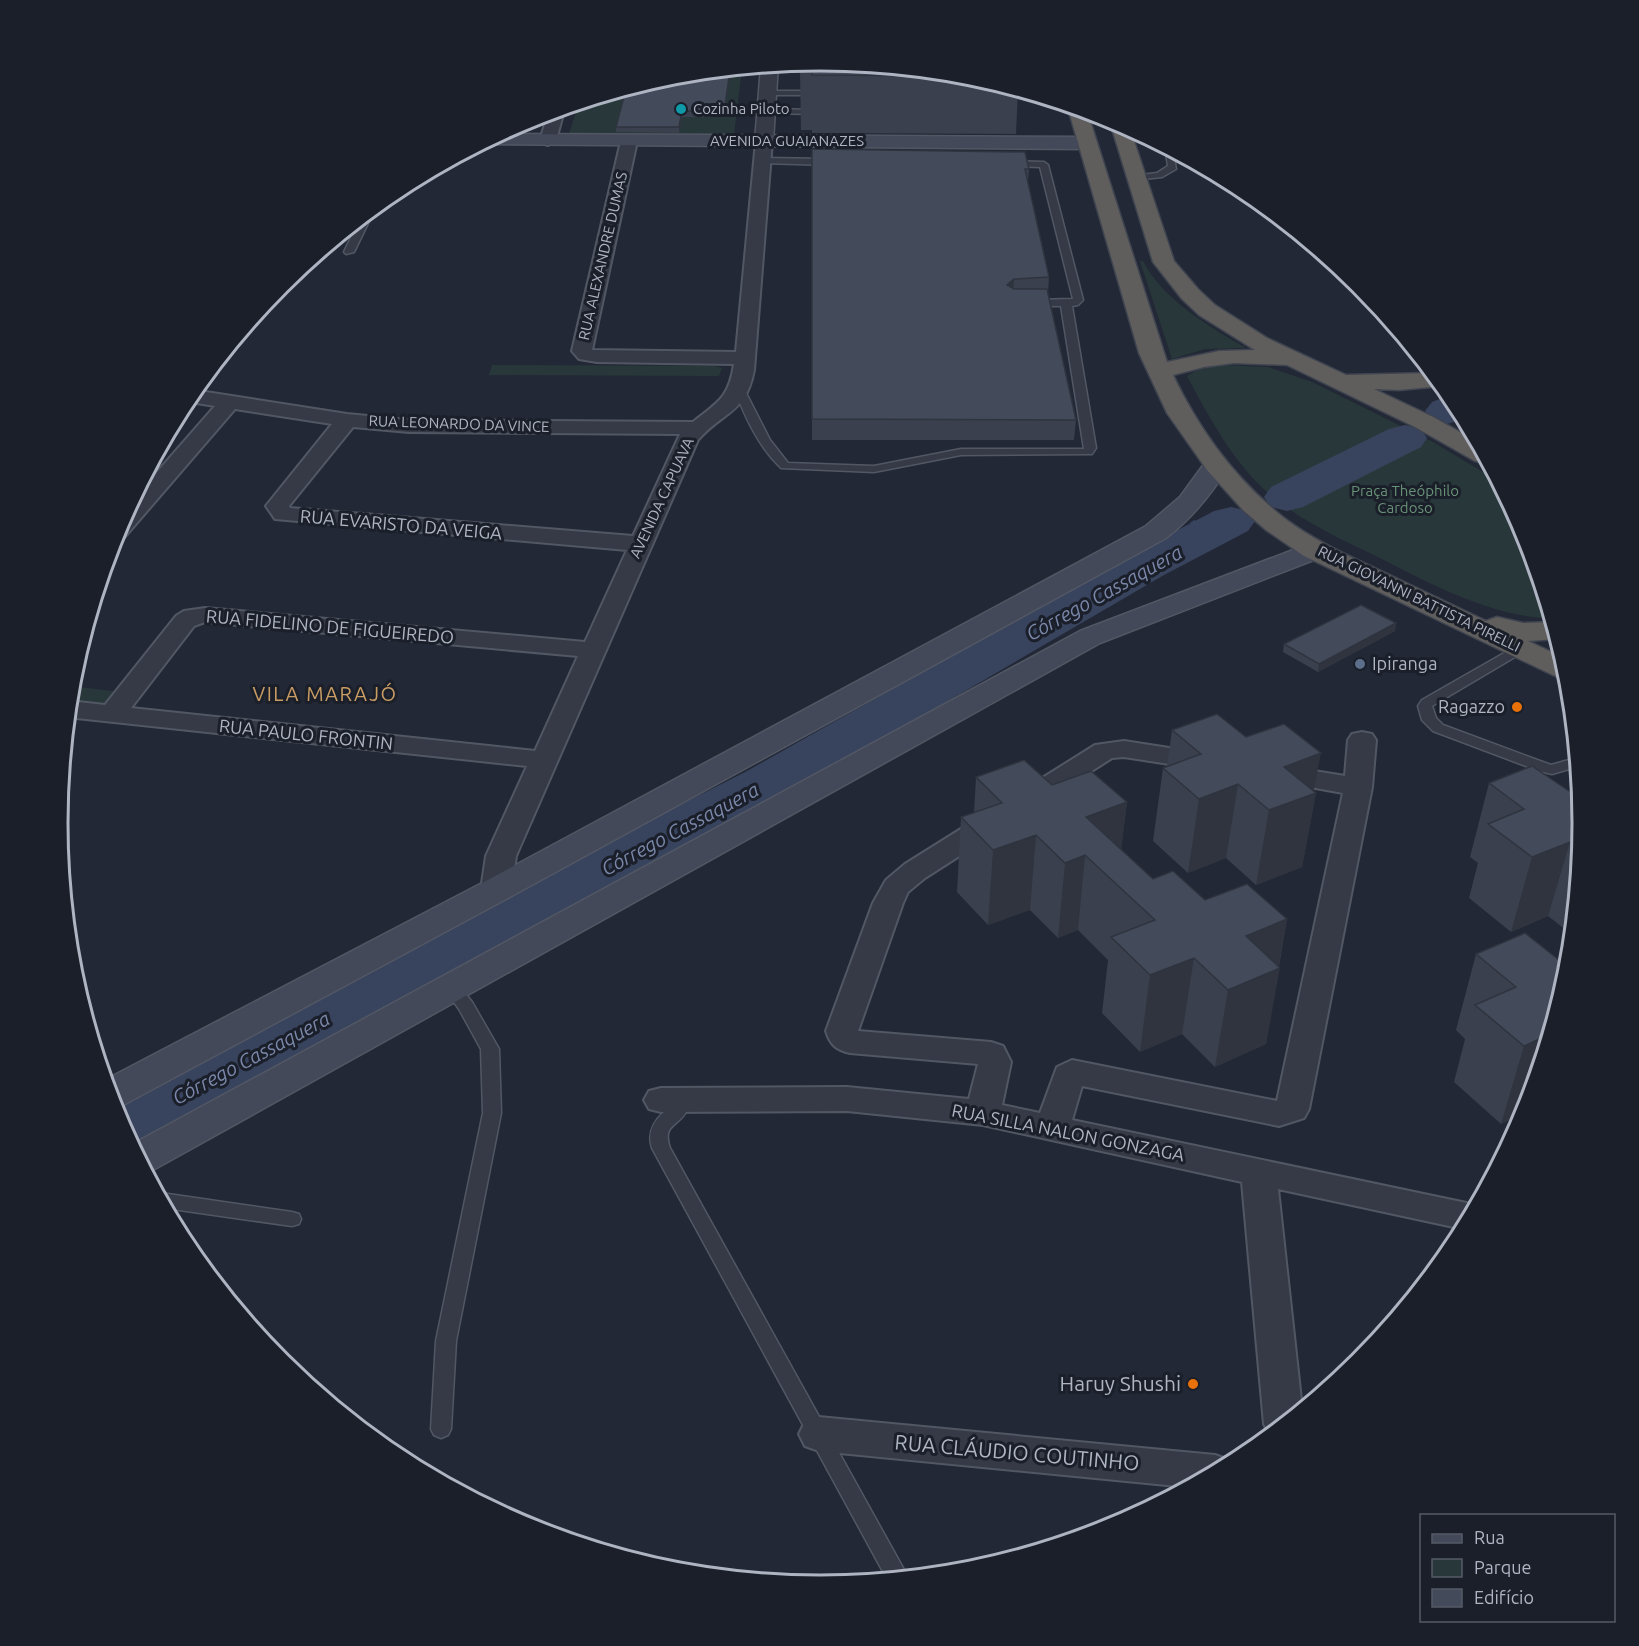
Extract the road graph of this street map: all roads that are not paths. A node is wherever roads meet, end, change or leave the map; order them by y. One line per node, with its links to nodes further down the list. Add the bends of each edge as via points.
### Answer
1 (769, 73): 3 (street)
2 (829, 93): 3 (lane)
3 (767, 102): 4 (lane); 12 (street)
4 (830, 112)
5 (1080, 118): 11 (highway, RUA GIOVANNI BATTISTA PIRELLI)
6 (555, 120): 9 (street)
7 (1123, 136): 16 (highway)
8 (506, 140): 9 (main road, AVENIDA GUAIANAZES)
9 (548, 140): 10 (main road, AVENIDA GUAIANAZES)
10 (629, 141): 12 (main road, AVENIDA GUAIANAZES); 21 (street, RUA ALEXANDRE DUMAS, via 582,351 597,356)
11 (1088, 143): 12 (main road, AVENIDA GUAIANAZES); 23 (highway, RUA GIOVANNI BATTISTA PIRELLI)
12 (763, 151): 14 (lane); 21 (street)
13 (1171, 159): 16 (lane, via 1173,167 1159,176)
14 (845, 162)
15 (994, 163): 20 (lane, via 1044,165 1078,300)
16 (1137, 178): 22 (highway, via 1164,262 1175,278 1207,310 1259,343)
17 (361, 226): 18 (lane)
18 (349, 252)
19 (1023, 303): 20 (lane)
20 (1066, 303): 26 (lane, via 1089,452 961,452 874,470 785,466 755,424)
21 (745, 358): 26 (street)
22 (1303, 364): 23 (highway, via 1233,355); 24 (highway)
23 (1159, 372): 32 (highway, RUA GIOVANNI BATTISTA PIRELLI, via 1179,413)
24 (1338, 380): 25 (highway); 31 (highway)
25 (1427, 381)
26 (739, 389): 30 (street, AVENIDA CAPUAVA, via 731,402)
27 (199, 398): 28 (street, RUA LEONARDO DA VINCE)
28 (229, 403): 29 (street, RUA LEONARDO DA VINCE); 33 (street)
29 (346, 420): 30 (street, RUA LEONARDO DA VINCE, via 409,426); 34 (street, RUA EVARISTO DA VEIGA, via 277,506 283,514)
30 (695, 428): 34 (street, AVENIDA CAPUAVA)
31 (1472, 449)
32 (1216, 465): 35 (highway, RUA GIOVANNI BATTISTA PIRELLI, via 1275,524); 47 (main road, via 1189,504 1156,532)
33 (141, 499)
34 (641, 544): 39 (street, AVENIDA CAPUAVA)
35 (1314, 550): 36 (highway, RUA GIOVANNI BATTISTA PIRELLI); 48 (main road, via 1090,637)
36 (1457, 617): 37 (highway, via 1522,632); 38 (highway, RUA GIOVANNI BATTISTA PIRELLI)
37 (1547, 631)
38 (1520, 648): 40 (highway, RUA GIOVANNI BATTISTA PIRELLI); 45 (lane, via 1427,703 1429,720 1438,728 1544,768 1552,770)
39 (593, 650): 42 (street, RUA FIDELINO DE FIGUEIREDO, via 193,616); 44 (street, AVENIDA CAPUAVA)
40 (1554, 664)
41 (76, 710): 42 (street, RUA PAULO FRONTIN)
42 (112, 714): 44 (street, RUA PAULO FRONTIN)
43 (1362, 740): 46 (street)
44 (544, 760): 47 (street, AVENIDA CAPUAVA, via 501,856)
45 (1569, 764)
46 (1358, 787): 51 (street, via 1124,749 1105,751 915,871 896,887 842,1031 844,1037 850,1042 991,1054 995,1062); 52 (street, via 1292,1109 1279,1114 1072,1072)
47 (496, 890): 49 (main road)
48 (451, 987): 53 (main road); 59 (lane, via 490,1049 492,1113 446,1341)
49 (117, 1091)
50 (661, 1100): 51 (street, RUA SILLA NALON GONZAGA, via 847,1099); 60 (lane, via 677,1112 668,1117 658,1132 661,1148)
51 (983, 1113): 52 (street, RUA SILLA NALON GONZAGA)
52 (1053, 1127): 54 (street, RUA SILLA NALON GONZAGA)
53 (145, 1156)
54 (1259, 1172): 56 (street, RUA SILLA NALON GONZAGA); 58 (street)
55 (169, 1201): 57 (lane)
56 (1461, 1215)
57 (292, 1219)
58 (1283, 1415)
59 (441, 1429)
60 (819, 1434): 61 (street, RUA CLÁUDIO COUTINHO); 62 (lane)
61 (1200, 1471)
62 (894, 1571)

